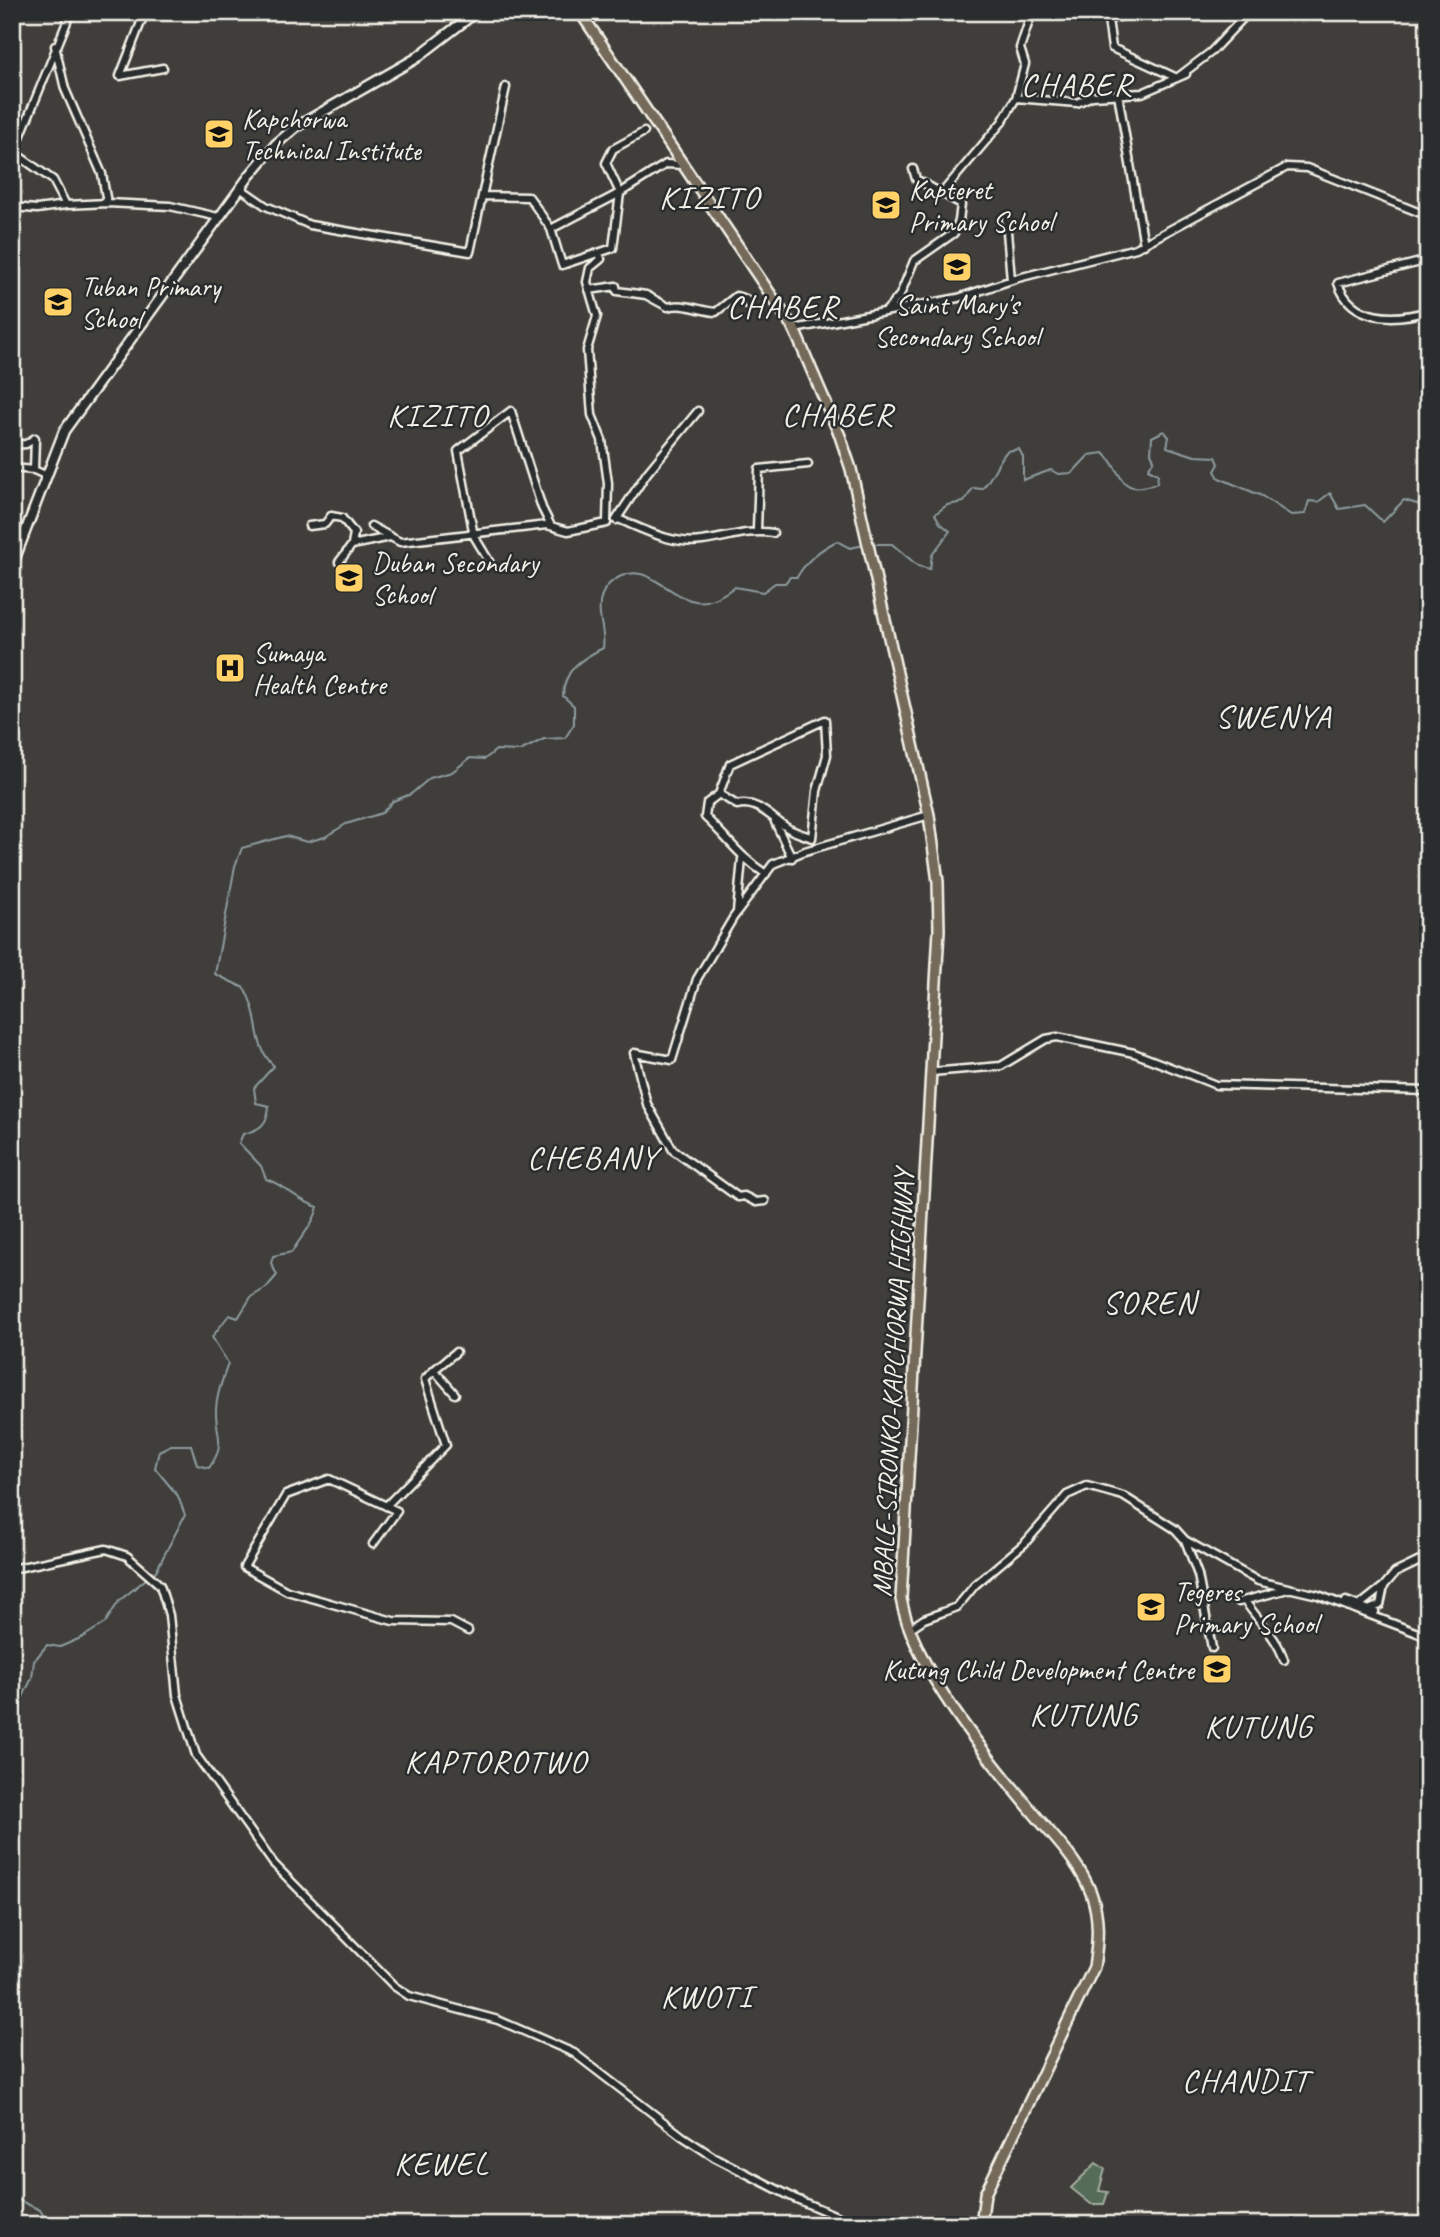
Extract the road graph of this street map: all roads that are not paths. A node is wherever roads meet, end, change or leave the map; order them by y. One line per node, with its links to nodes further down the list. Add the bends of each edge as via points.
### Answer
1 (71, 12): 10 (street)
2 (145, 12): 11 (street, via 120,76)
3 (477, 12): 21 (street, via 415,59 296,127)
4 (580, 12): 19 (main road, MBALE-SIRONKO-KAPCHORWA HIGHWAY)
5 (1032, 12): 16 (street, via 1020,48 1025,64)
6 (1090, 12): 9 (street)
7 (1140, 12): 9 (street)
8 (1235, 12): 13 (street, via 1245,16)
9 (1108, 16): 13 (street, via 1112,48)
10 (55, 47): 18 (street); 25 (street, via 65,89 102,174)
11 (163, 68)
12 (1186, 74): 13 (street)
13 (1177, 78): 15 (street, via 1142,93)
14 (506, 87): 24 (street)
15 (1118, 94): 16 (street, via 1092,96 1077,103); 32 (street)
16 (1016, 98): 23 (street, via 1002,122)
17 (644, 132): 22 (street, via 613,149 606,163)
18 (13, 151): 26 (street, via 53,180)
19 (683, 165): 22 (street, via 666,164); 40 (main road, MBALE-SIRONKO-KAPCHORWA HIGHWAY)
20 (913, 169): 23 (street, via 916,179)
21 (240, 188): 24 (street, via 266,206 310,225 470,252); 29 (street)
22 (620, 193): 31 (street); 33 (street, via 613,248)
23 (941, 194): 38 (street, via 961,204 960,221 954,233 914,261 900,295)
24 (482, 196): 31 (street, via 529,197)
25 (107, 202): 26 (street); 29 (street, via 170,206)
26 (66, 205): 27 (street)
27 (12, 207)
28 (1428, 216): 32 (street, via 1293,166 1279,169)
29 (218, 217): 46 (street, via 72,417)
30 (1006, 219): 35 (street)
31 (551, 229): 33 (street, via 562,265)
32 (1144, 245): 35 (street)
33 (599, 253): 36 (street, via 601,259 590,268)
34 (1428, 260): 39 (street, via 1338,283 1355,308 1376,316 1404,317)
35 (1010, 280): 38 (street, via 958,298)
36 (589, 290): 37 (street, via 616,286 617,291 646,295 668,307 677,304 702,312 716,312 736,296 746,299); 48 (street, via 597,316 587,350 592,415 602,440 608,483)
37 (748, 305)
38 (887, 310): 40 (street)
39 (1428, 311)
40 (794, 330): 61 (main road, MBALE-SIRONKO-KAPCHORWA HIGHWAY, via 851,469)
41 (698, 411): 47 (street, via 647,473)
42 (12, 445): 45 (street, via 34,438)
43 (808, 464): 52 (street, via 759,469)
44 (12, 468): 45 (street)
45 (34, 470): 46 (street)
46 (45, 475): 59 (street)
47 (618, 519): 48 (street); 52 (street, via 665,539 700,542)
48 (607, 523): 51 (street, via 568,531)
49 (309, 526): 56 (street, via 325,524 331,516 342,518 354,533)
50 (371, 526): 55 (street)
51 (551, 526): 54 (street); 54 (street, via 511,411 458,451)
52 (757, 530): 53 (street)
53 (773, 533)
54 (474, 536): 55 (street, via 400,542); 57 (street)
55 (390, 537): 56 (street)
56 (352, 545): 58 (street)
57 (489, 561)
58 (338, 562)
59 (12, 565)
60 (719, 794): 62 (street, via 766,811); 62 (street, via 730,764 825,720 827,755 812,838); 64 (street, via 707,803 705,817 727,836)
61 (929, 815): 63 (street); 67 (main road, MBALE-SIRONKO-KAPCHORWA HIGHWAY, via 939,930)
62 (774, 820): 63 (street)
63 (792, 857): 65 (street, via 773,864)
64 (742, 859): 65 (street); 66 (street)
65 (766, 874): 66 (street)
66 (737, 912): 69 (street, via 697,979 672,1060 634,1053 648,1104 673,1150 738,1197)
67 (931, 1072): 68 (street, via 1001,1066 1046,1038 1057,1037 1153,1059 1216,1085); 82 (main road, MBALE-SIRONKO-KAPCHORWA HIGHWAY, via 901,1599)
68 (1428, 1091)
69 (765, 1200)
70 (456, 1352): 71 (street)
71 (434, 1370): 72 (street); 73 (street, via 425,1379 446,1445)
72 (455, 1395)
73 (386, 1506): 75 (street, via 397,1511); 84 (street, via 329,1479 286,1495 244,1567 287,1591 393,1621 451,1622)
74 (1185, 1541): 79 (street, via 1245,1576); 82 (street, via 1175,1529 1123,1496 1103,1488 1082,1487 1066,1495 1025,1543 975,1585 957,1607); 86 (street, via 1198,1575)
75 (373, 1544)
76 (1423, 1559): 78 (street, via 1395,1573)
77 (12, 1569): 88 (street, via 106,1549 127,1556 160,1585 169,1615 177,1695 195,1755 273,1863 382,1975 409,1996 498,2020 574,2053 714,2157)
78 (1384, 1586): 80 (street); 81 (street, via 1380,1605)
79 (1289, 1588): 80 (street); 83 (street); 87 (street, via 1242,1602 1277,1640)
80 (1360, 1605): 81 (street)
81 (1371, 1609): 83 (street)
82 (909, 1629): 89 (main road, MBALE-SIRONKO-KAPCHORWA HIGHWAY, via 986,1758 1078,1866 1091,1894 1098,1927 1094,1967 985,2194)
83 (1409, 1629): 85 (street)
84 (468, 1631)
85 (1428, 1637)
86 (1212, 1648)
87 (1284, 1660)
88 (858, 2225)
89 (981, 2225)

